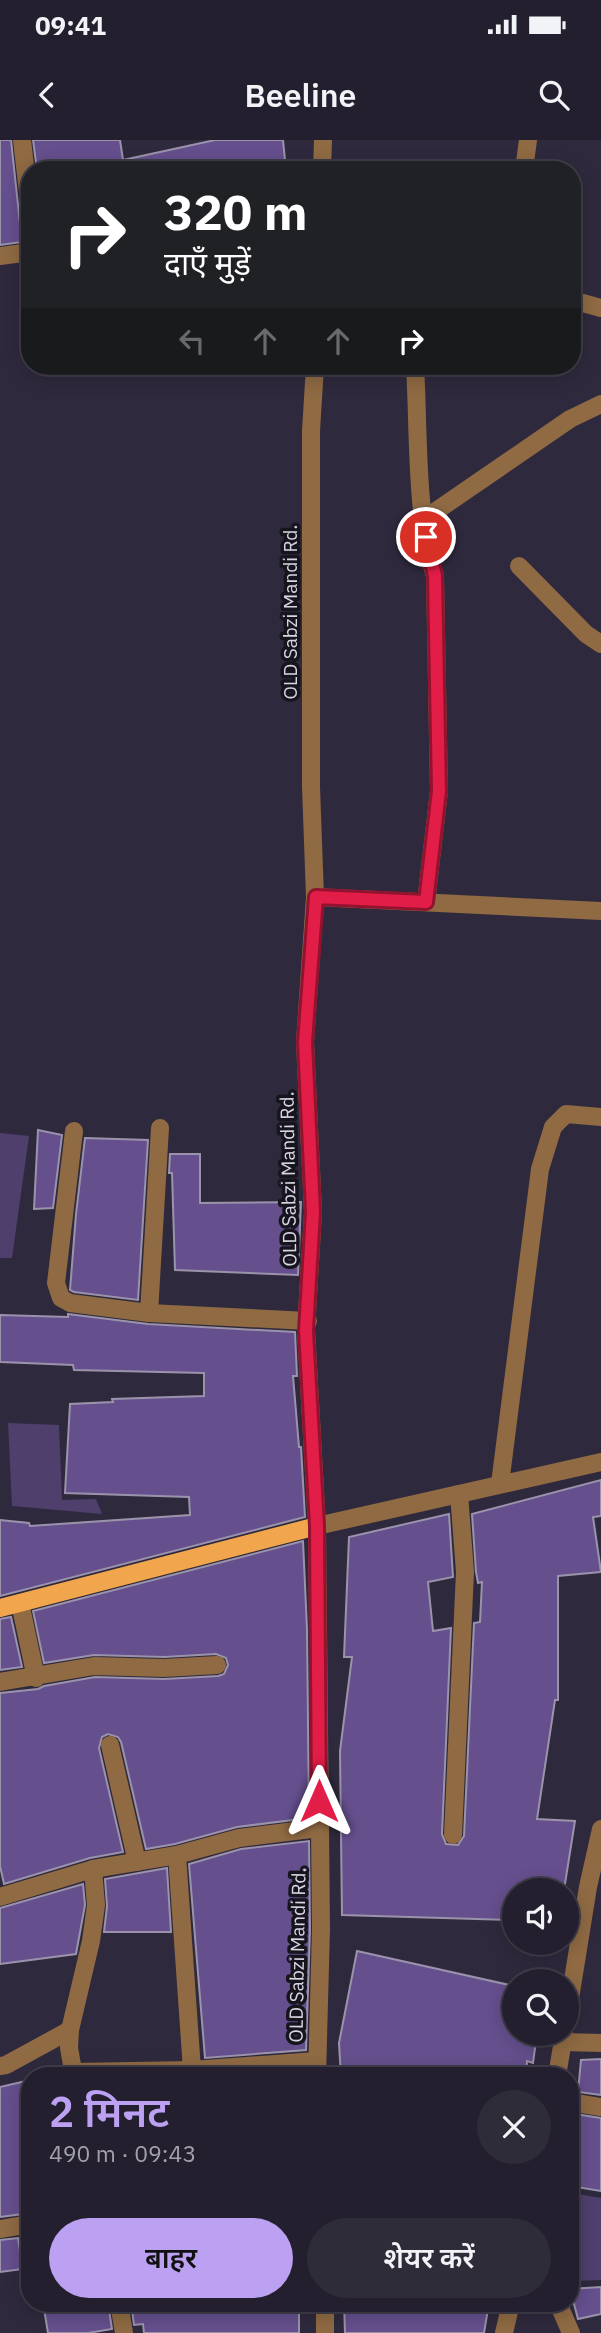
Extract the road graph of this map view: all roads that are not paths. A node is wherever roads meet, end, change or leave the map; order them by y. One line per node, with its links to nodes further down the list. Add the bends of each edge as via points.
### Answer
1 (22, 140): 4 (street)
2 (323, 140): 5 (street)
3 (528, 140): 6 (street)
4 (24, 161)
5 (322, 161)
6 (525, 161)
7 (21, 253): 8 (street)
8 (0, 256)
9 (581, 302): 10 (street)
10 (601, 308)
11 (315, 375): 17 (street, OLD Sabzi Mandi Rd., via 311,787)
12 (415, 375): 14 (street)
13 (601, 404): 14 (street, via 570,419)
14 (423, 520): 18 (street, via 435,576 439,791)
15 (519, 566): 16 (street)
16 (601, 644)
17 (316, 897): 18 (street); 24 (street, OLD Sabzi Mandi Rd., via 305,1042 313,1212)
18 (426, 902): 19 (street)
19 (601, 911)
20 (601, 1117): 26 (street, via 566,1114 553,1127 540,1169)
21 (160, 1128): 23 (street)
22 (74, 1131): 23 (street, via 57,1283 61,1298)
23 (149, 1313): 24 (street)
24 (308, 1321): 28 (street, OLD Sabzi Mandi Rd.)
25 (601, 1462): 26 (street)
26 (500, 1484): 27 (street)
27 (459, 1494): 28 (street); 37 (street, via 465,1572)
28 (317, 1526): 29 (main road); 35 (street, OLD Sabzi Mandi Rd.)
29 (20, 1603): 30 (main road); 32 (street)
30 (0, 1608)
31 (218, 1665): 32 (street, via 94,1666)
32 (36, 1678): 33 (street)
33 (0, 1682)
34 (110, 1745): 39 (street)
35 (319, 1828): 38 (street, via 239,1838); 50 (street, OLD Sabzi Mandi Rd.)
36 (601, 1829): 42 (street)
37 (453, 1835)
38 (177, 1856): 39 (street); 49 (street)
39 (137, 1862): 40 (street)
40 (93, 1869): 41 (street); 43 (street, via 96,1905 91,1941)
41 (0, 1897)
42 (575, 1969)
43 (70, 2030): 47 (street); 48 (street)
44 (579, 2040): 45 (street)
45 (601, 2043)
46 (563, 2046): 51 (street)
47 (0, 2066)
48 (73, 2067)
49 (192, 2067)
50 (317, 2067)
51 (559, 2067)
52 (579, 2103): 53 (street)
53 (601, 2107)
54 (21, 2226): 55 (street)
55 (0, 2229)
56 (120, 2312): 60 (street)
57 (325, 2312): 61 (street)
58 (509, 2312): 62 (street)
59 (562, 2312): 63 (street)
60 (124, 2333)
61 (325, 2333)
62 (504, 2333)
63 (571, 2333)

